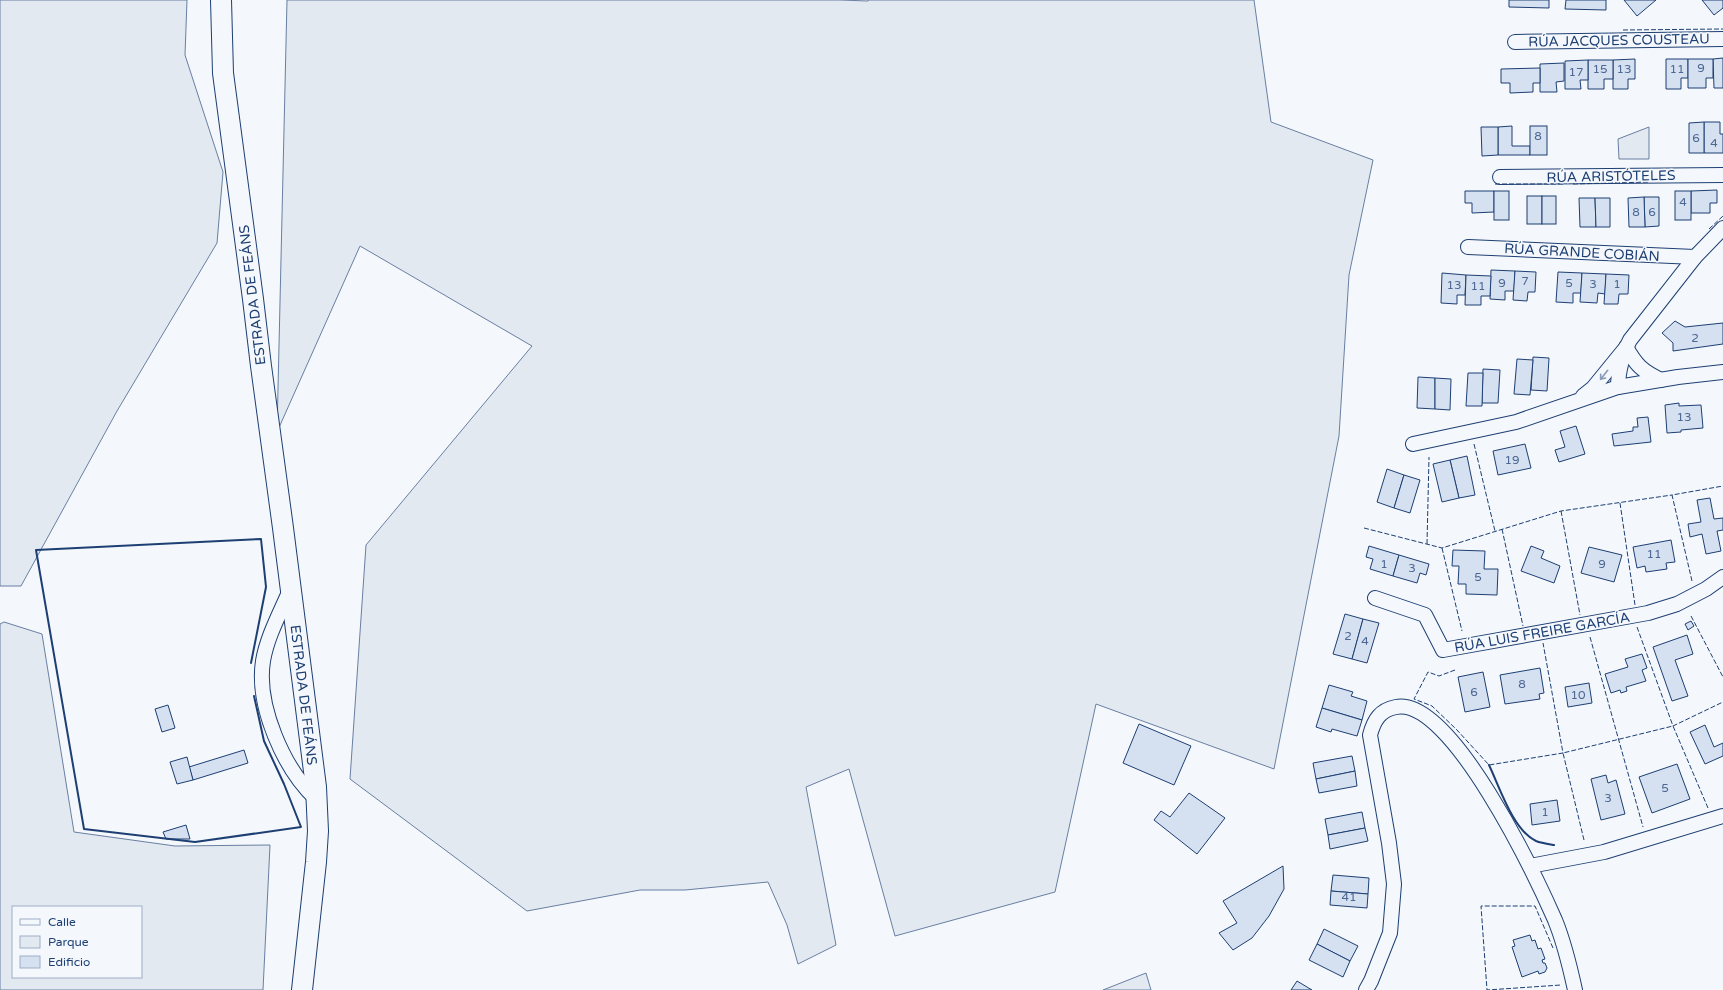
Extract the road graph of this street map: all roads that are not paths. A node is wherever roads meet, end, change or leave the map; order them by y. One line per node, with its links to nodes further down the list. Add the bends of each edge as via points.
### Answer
1 (221, 0): 16 (street, ESTRADA DE FEÁNS, via 223,73)
2 (1723, 39): 3 (street, RÚA JACQUES COUSTEAU)
3 (1515, 42)
4 (1723, 175): 5 (street, RÚA ARISTÓTELES)
5 (1500, 177)
6 (1723, 228): 8 (street)
7 (1468, 247): 8 (street, RÚA GRANDE COBIÁN)
8 (1695, 258): 9 (street)
9 (1626, 347): 11 (street, via 1646,373); 12 (street); 13 (street, one-way to 13, via 1593,388)
10 (1723, 372): 11 (street)
11 (1661, 380): 12 (street)
12 (1618, 387): 13 (street)
13 (1579, 400): 14 (street, via 1516,422)
14 (1413, 444)
15 (1723, 577): 17 (street, RÚA LUIS FREIRE GARCÍA, via 1677,604 1648,613 1443,650 1425,615)
16 (291, 590): 18 (street, ESTRADA DE FEÁNS); 18 (street, ESTRADA DE FEÁNS, via 274,625 264,660 262,678 270,723 296,775)
17 (1375, 598)
18 (316, 799): 21 (street, ESTRADA DE FEÁNS, via 316,862)
19 (1723, 816): 20 (street, via 1604,852)
20 (1530, 866): 22 (street, via 1482,780 1448,736 1426,714 1413,708 1400,706 1380,713 1370,735 1394,884 1390,933 1372,981); 23 (street, via 1556,921)
21 (302, 990)
22 (1366, 990)
23 (1574, 990)

